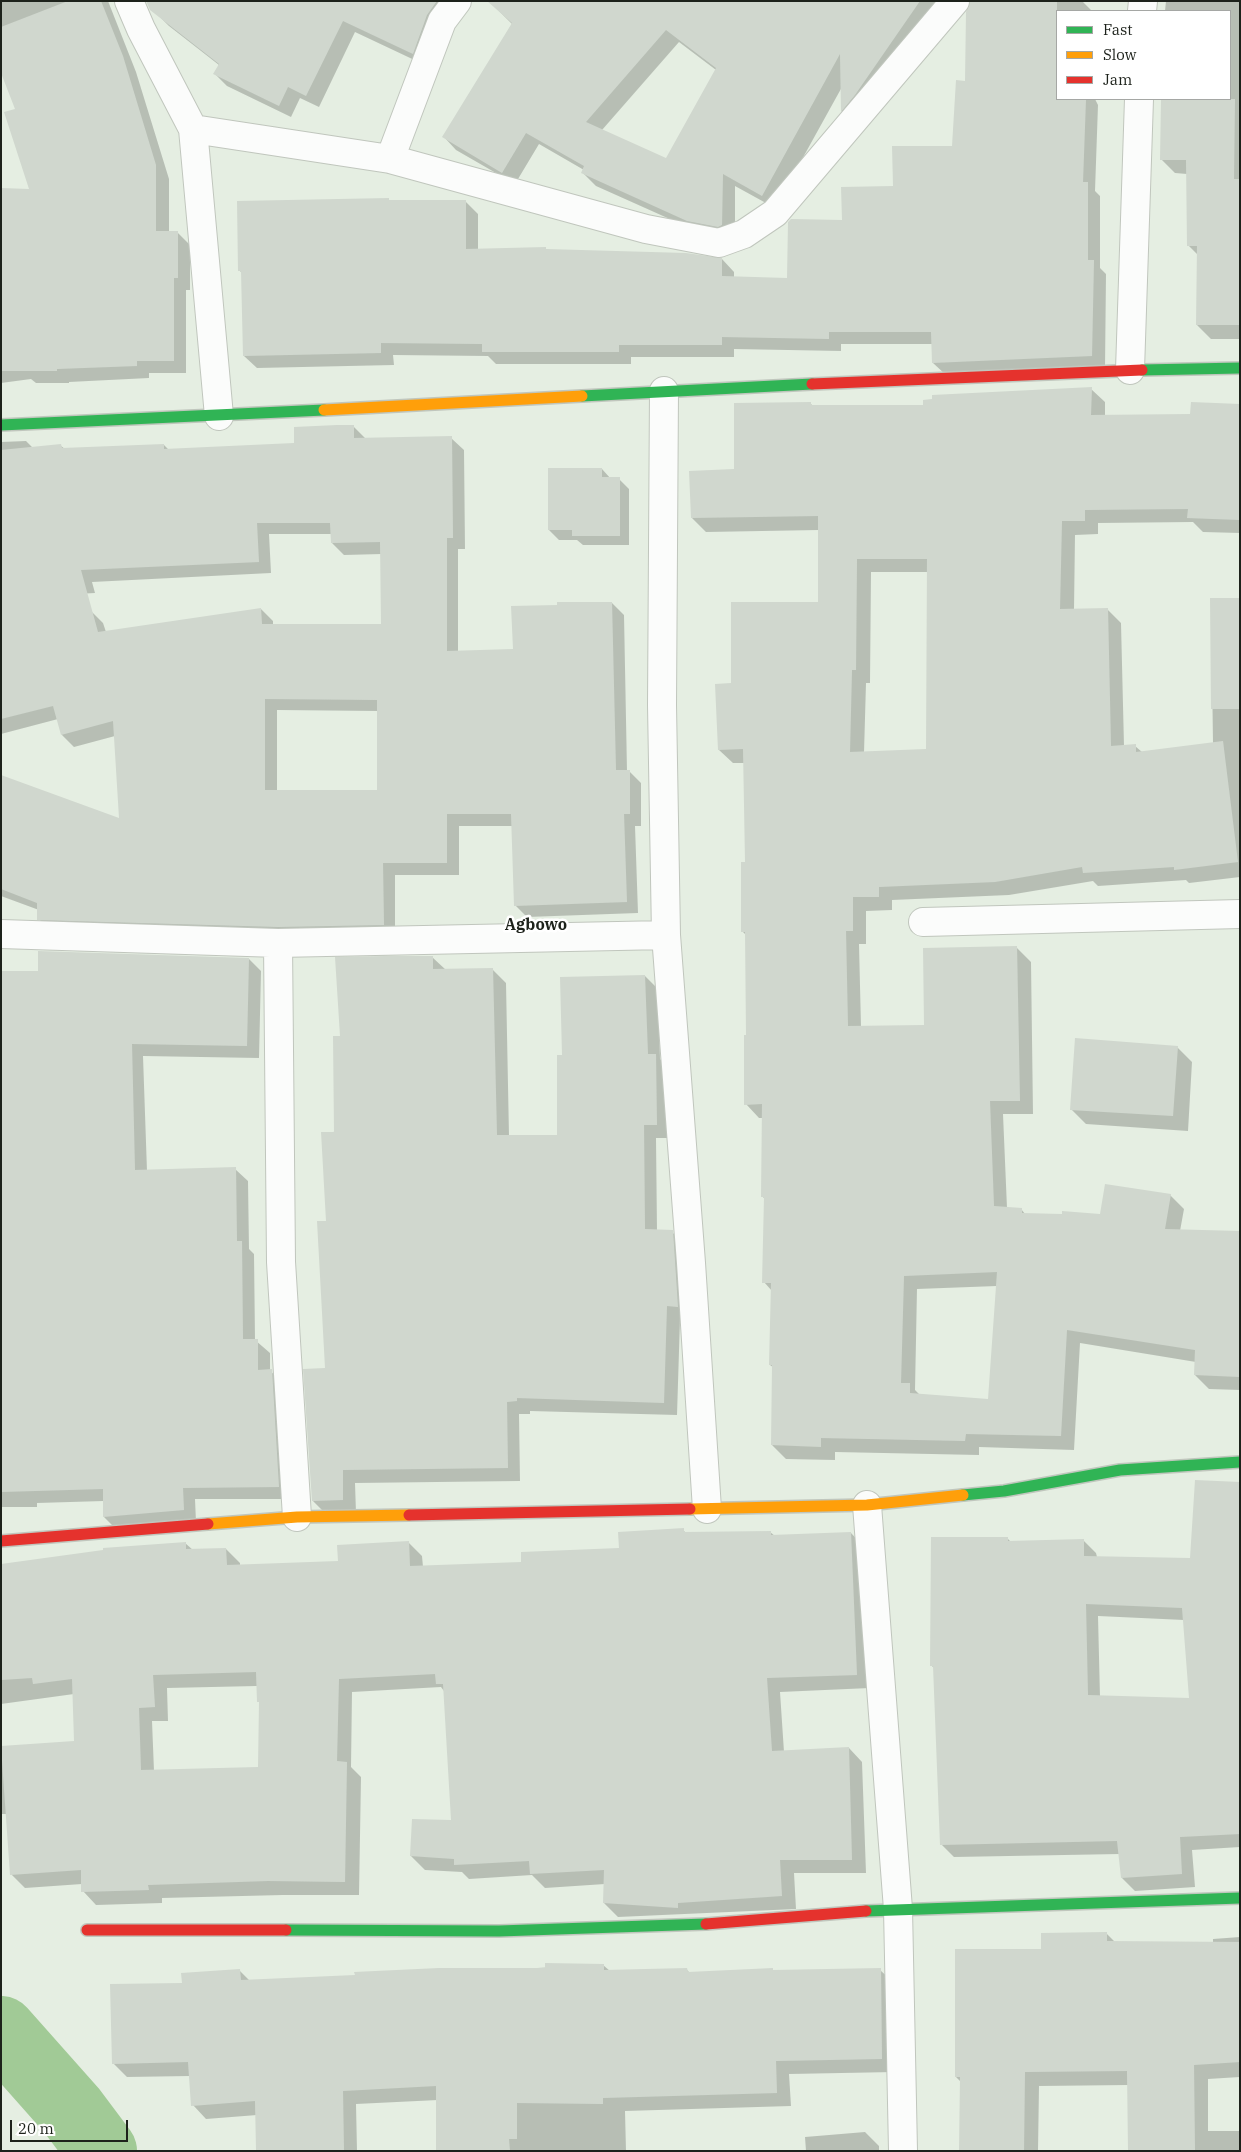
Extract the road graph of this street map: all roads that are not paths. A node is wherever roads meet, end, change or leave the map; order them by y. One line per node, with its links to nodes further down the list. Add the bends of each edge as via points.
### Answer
1 (129, 1): 5 (street)
2 (457, 1): 6 (street, via 442,21)
3 (955, 1): 6 (street, via 775,213 744,234 719,243 646,229)
4 (1139, 100): 8 (street)
5 (193, 129): 6 (street); 10 (street)
6 (390, 159)
7 (1240, 368): 8 (street)
8 (1130, 370): 9 (street)
9 (664, 391): 10 (street); 15 (street, via 662,705)
10 (219, 416): 11 (street)
11 (1, 425)
12 (1240, 914): 13 (street)
13 (924, 922)
14 (1, 934): 16 (street)
15 (666, 935): 16 (street); 19 (street)
16 (278, 942): 20 (street, via 281,1262)
17 (1240, 1462): 18 (street, via 1120,1470 1004,1491)
18 (867, 1505): 19 (street); 23 (street)
19 (708, 1509): 20 (street)
20 (297, 1517): 21 (street)
21 (1, 1541)
22 (1240, 1898): 23 (street)
23 (898, 1909): 24 (street, via 675,1926 498,1931); 25 (street)
24 (87, 1930)
25 (903, 2151)

